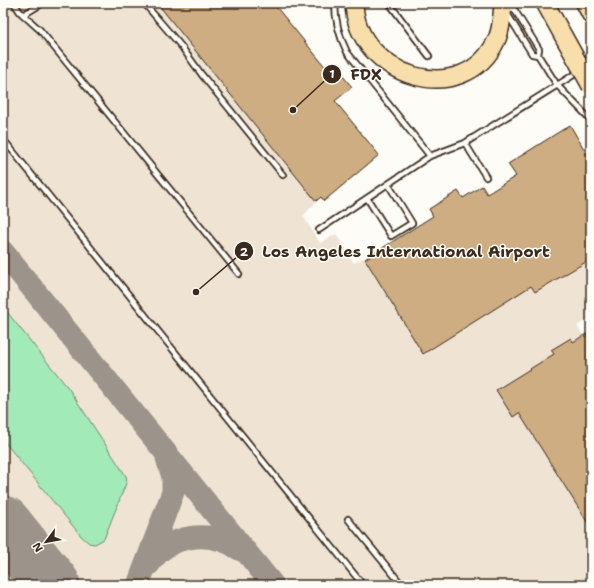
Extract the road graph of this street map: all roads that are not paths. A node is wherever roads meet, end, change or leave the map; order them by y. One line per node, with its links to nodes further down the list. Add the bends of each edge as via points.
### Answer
1 (14, 3): 11 (lane)
2 (43, 3): 11 (lane)
3 (144, 3): 22 (lane)
4 (335, 3): 21 (lane, via 335,17 347,52)
5 (354, 3): 10 (highway, via 354,10 371,48 388,64 404,74 444,80 476,66 489,53 497,38)
6 (390, 3): 14 (lane)
7 (515, 3): 10 (lane)
8 (546, 3): 17 (highway, bridge)
9 (584, 3): 12 (highway)
10 (505, 4): 13 (lane, via 507,13 532,54); 13 (lane, via 514,9 539,49)
11 (23, 15): 27 (lane, via 40,30)
12 (591, 15)
13 (538, 55): 16 (lane)
14 (429, 56)
15 (591, 64): 16 (lane)
16 (557, 85): 18 (lane); 20 (lane)
17 (591, 86)
18 (591, 120)
19 (3, 140): 29 (lane)
20 (465, 144): 21 (lane); 23 (lane)
21 (430, 156): 24 (lane)
22 (283, 175)
23 (486, 177)
24 (388, 184): 25 (lane); 25 (lane, via 412,223 391,236)
25 (366, 198): 26 (lane)
26 (318, 230)
27 (239, 274)
28 (348, 519): 30 (lane)
29 (363, 585)
30 (402, 585)

